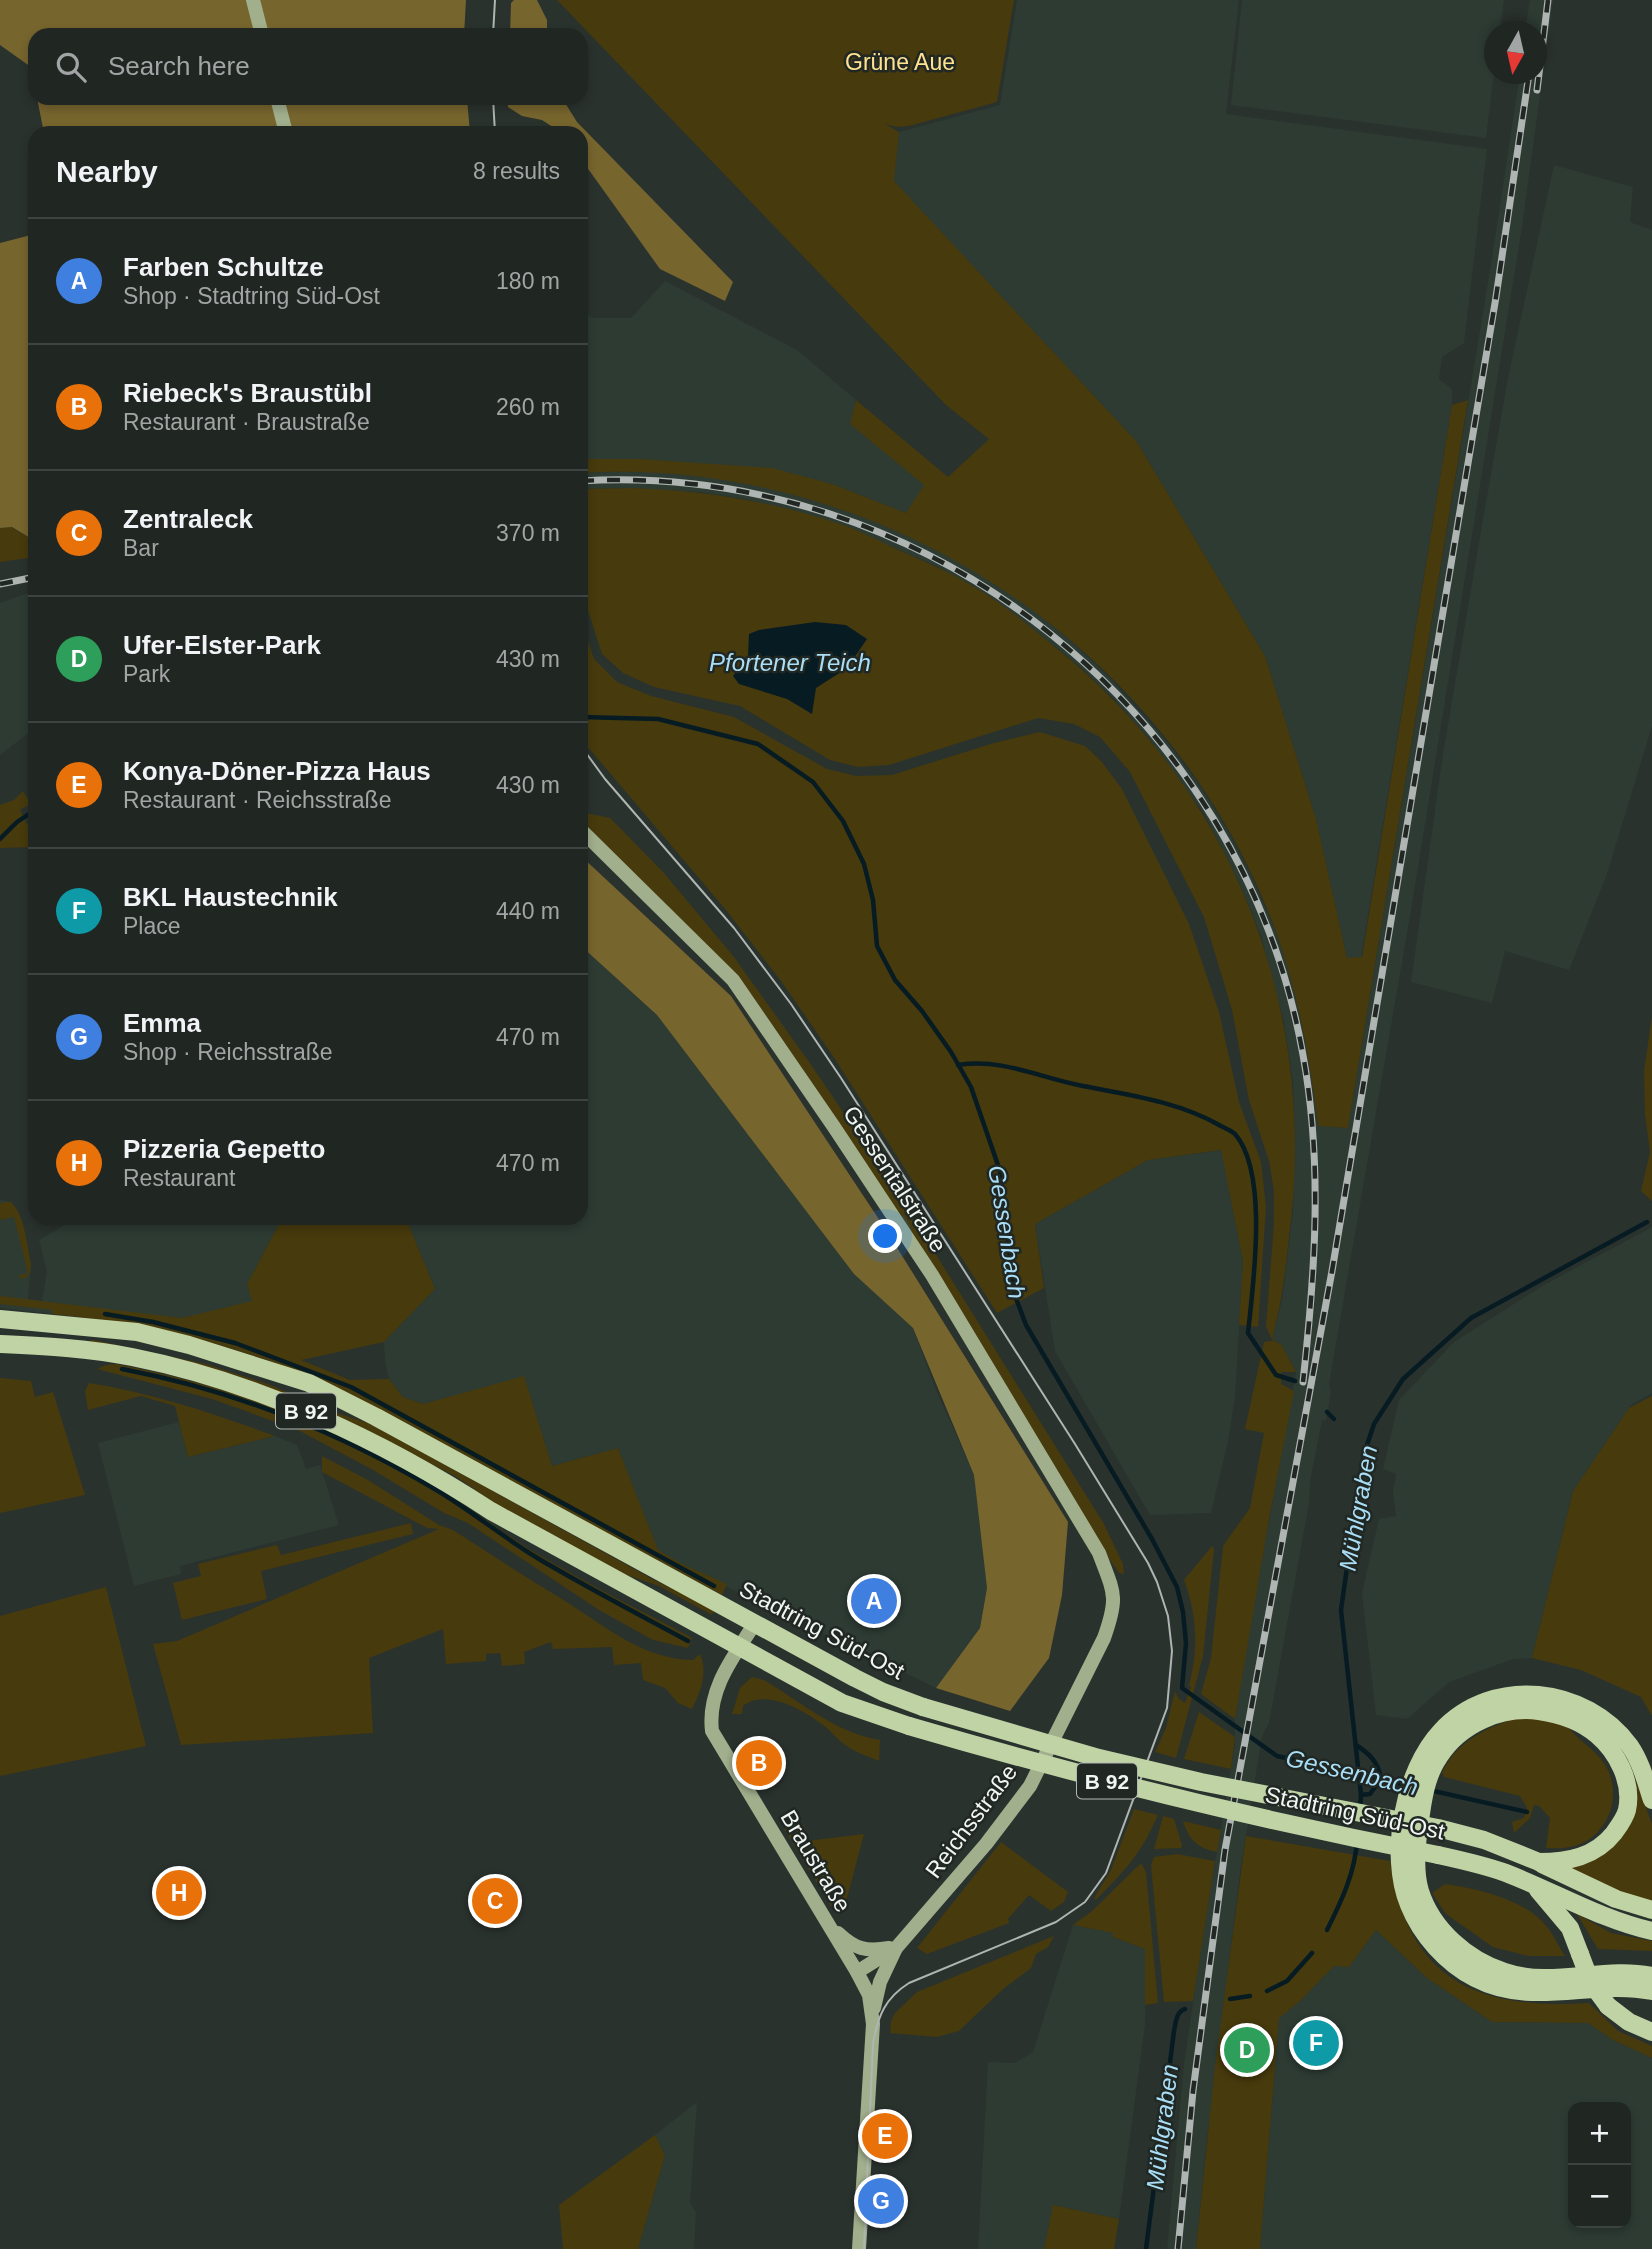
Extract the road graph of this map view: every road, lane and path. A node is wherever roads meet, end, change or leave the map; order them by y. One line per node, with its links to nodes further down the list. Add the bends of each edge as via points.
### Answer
1 (253, 0): 2 (main road)
2 (260, 28)
3 (279, 105): 4 (main road)
4 (284, 126)
5 (588, 837): 8 (main road, Gessentalstraße, via 733,980 932,1275 1099,1553)
6 (0, 1319): 9 (main road, Stadtring Süd-Ost / B 92, via 137,1332 309,1383)
7 (0, 1344): 10 (main road, Stadtring Süd-Ost / B 92, via 132,1357 225,1381 298,1407 443,1480)
8 (1115, 1594): 18 (main road, Reichsstraße, via 1104,1638 1030,1786)
9 (755, 1623): 10 (main road, Braustraße); 13 (main road, Stadtring Süd-Ost / B 92, bridge, via 883,1692 923,1707 1201,1782 1438,1828)
10 (740, 1648): 14 (main road, Stadtring Süd-Ost / B 92, bridge, via 842,1703 909,1726 1184,1801 1476,1864); 16 (main road, Braustraße, via 712,1702 712,1731)
11 (1422, 1775): 12 (main road, via 1430,1743 1456,1717 1494,1698 1546,1695 1590,1710 1618,1732 1640,1764); 13 (main road, B 92, via 1466,1729 1506,1712 1524,1709 1560,1714 1590,1729 1607,1743 1619,1762 1627,1785 1626,1810 1605,1844 1582,1857); 21 (main road, via 1401,1835 1408,1905 1445,1957 1475,1978 1532,1994 1563,1984)
12 (1652, 1800)
13 (1538, 1862): 15 (main road, Stadtring Süd-Ost / B 92, via 1581,1884)
14 (1533, 1884): 17 (main road, Stadtring Süd-Ost / B 92, via 1590,1911); 24 (main road, bridge, via 1570,1928 1591,1983 1608,2006)
15 (1652, 1910)
16 (826, 1923): 18 (main road, via 850,1944 871,1951); 19 (main road, Braustraße)
17 (1652, 1931)
18 (897, 1947): 19 (main road, Reichsstraße); 23 (main road, via 880,1982)
19 (858, 1972): 23 (main road, Braustraße)
20 (1652, 1976): 21 (main road)
21 (1613, 1980): 22 (main road)
22 (1652, 1991)
23 (873, 2011): 25 (main road)
24 (1652, 2032)
25 (859, 2249)

